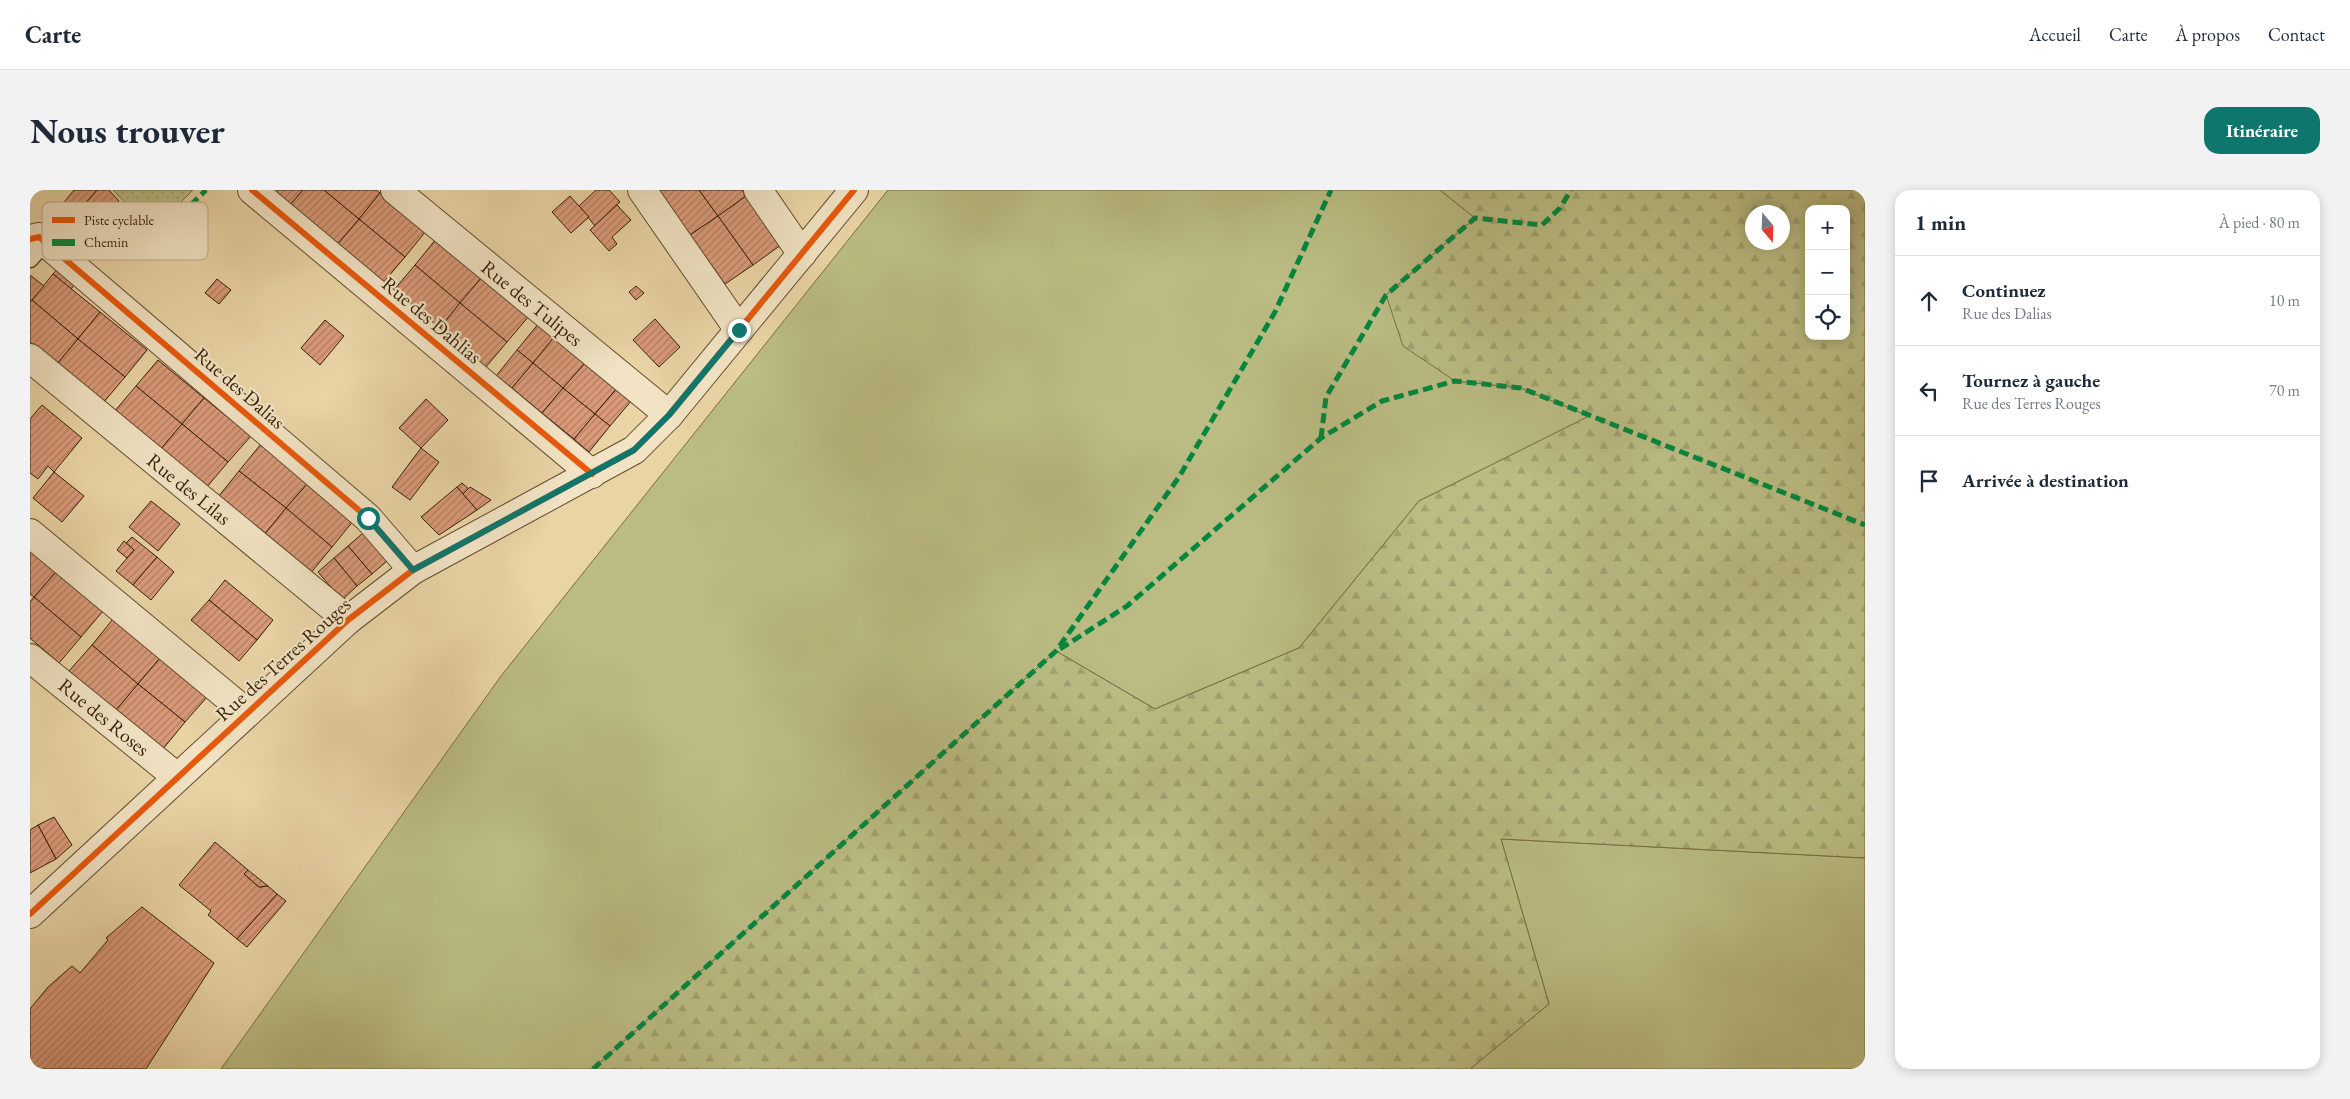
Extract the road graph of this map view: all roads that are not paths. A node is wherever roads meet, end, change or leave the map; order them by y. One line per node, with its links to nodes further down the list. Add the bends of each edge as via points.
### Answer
1 (252, 190): 11 (street, Rue des Dahlias)
2 (395, 190): 10 (street, Rue des Tulipes)
3 (642, 190): 8 (street)
4 (758, 190): 6 (street)
5 (854, 190): 6 (street, Rue des Terres Rouges)
6 (802, 254): 8 (street, Rue des Terres Rouges)
7 (55, 260): 13 (street, Rue des Dalias, via 368,518)
8 (739, 330): 10 (street, Rue des Terres Rouges)
9 (30, 358): 14 (street, Rue des Lilas)
10 (669, 415): 11 (street, Rue des Terres Rouges, via 634,450)
11 (592, 474): 13 (street, Rue des Terres Rouges)
12 (30, 533): 16 (street)
13 (413, 570): 14 (street, Rue des Terres Rouges)
14 (348, 620): 16 (street, Rue des Terres Rouges)
15 (30, 658): 17 (street, Rue des Roses)
16 (247, 713): 17 (street, Rue des Terres Rouges)
17 (178, 777): 18 (street, Rue des Terres Rouges)
18 (30, 914)

